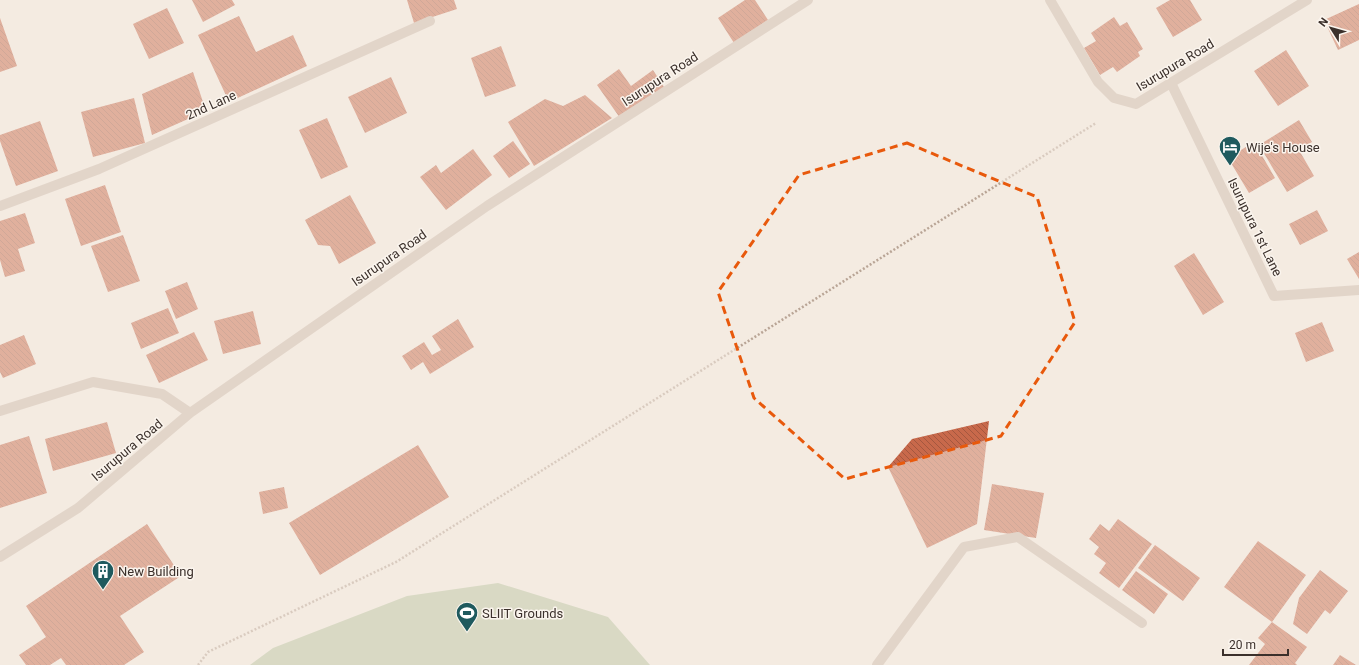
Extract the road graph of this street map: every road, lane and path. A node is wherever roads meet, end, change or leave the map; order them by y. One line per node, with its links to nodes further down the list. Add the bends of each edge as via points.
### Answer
1 (808, 0): 10 (street, Isurupura Road, via 487,206)
2 (1050, 0): 5 (street, Isurupura Road, via 1098,82 1114,98 1136,104)
3 (1307, 0): 5 (street, Isurupura Road)
4 (430, 21): 7 (street, 2nd Lane, via 99,169)
5 (1171, 82): 8 (street, Isurupura 1st Lane, via 1274,296)
6 (1096, 123): 13 (path, via 396,562 208,652)
7 (0, 206)
8 (1359, 290)
9 (0, 412): 10 (street, via 93,382 162,394)
10 (190, 413): 11 (street, Isurupura Road, via 78,508)
11 (0, 558)
12 (1142, 624): 14 (street, via 1018,537 964,547)
13 (198, 665)
14 (877, 665)

